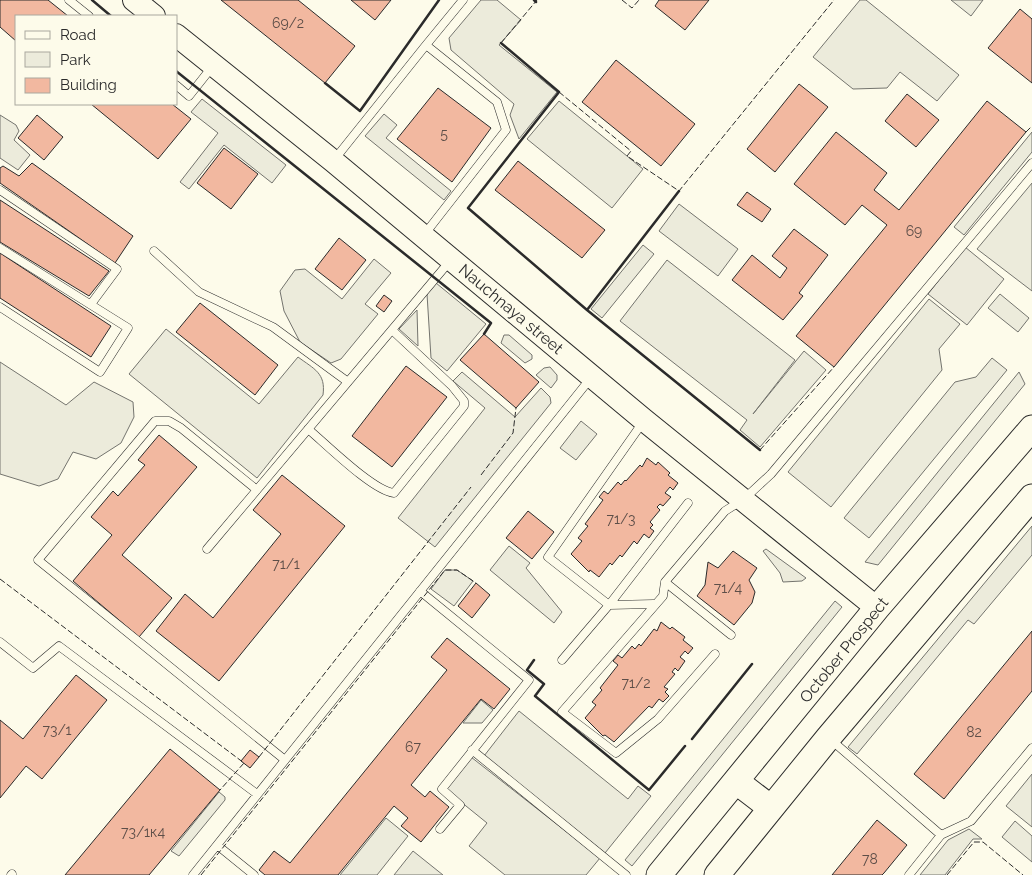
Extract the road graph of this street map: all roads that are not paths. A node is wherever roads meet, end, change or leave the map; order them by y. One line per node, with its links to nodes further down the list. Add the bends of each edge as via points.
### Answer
1 (69, 0): 4 (lane)
2 (134, 0): 5 (street)
3 (463, 0): 7 (lane)
4 (88, 15)
5 (153, 15)
6 (178, 37): 8 (street, Nauchnaya street)
7 (426, 46): 10 (lane); 13 (lane, via 497,102 506,130)
8 (214, 65): 9 (lane, via 189,96); 10 (street, Nauchnaya street)
9 (178, 87)
10 (333, 161): 13 (street, Nauchnaya street)
11 (1032, 163): 27 (lane, via 771,474)
12 (0, 190): 17 (lane, via 117,269)
13 (422, 236): 16 (street, Nauchnaya street)
14 (0, 248): 17 (lane)
15 (154, 251): 21 (lane, via 199,292 273,328)
16 (451, 260): 19 (lane); 20 (street, Nauchnaya street)
17 (91, 304): 18 (lane, via 128,328 100,372)
18 (0, 307)
19 (392, 330): 21 (lane); 24 (lane, via 464,401 464,406 394,493 386,492 371,482)
20 (591, 376): 22 (street, Nauchnaya street); 31 (lane)
21 (348, 382): 24 (lane)
22 (644, 420): 27 (street, Nauchnaya street); 32 (lane, via 548,557)
23 (1032, 428): 34 (main road, October Prospect)
24 (308, 429): 25 (lane)
25 (257, 490): 29 (lane); 42 (lane, via 181,428 169,421 155,421 38,560)
26 (1032, 497): 39 (main road)
27 (744, 499): 30 (lane, via 725,511); 34 (street, Nauchnaya street)
28 (688, 503): 32 (lane)
29 (207, 549)
30 (665, 582): 33 (lane, via 662,596); 35 (lane)
31 (420, 591): 41 (lane, via 529,680); 42 (lane)
32 (609, 604): 33 (lane); 38 (lane)
33 (654, 604): 37 (lane, via 562,712 616,753 658,720)
34 (877, 608): 43 (main road, October Prospect)
35 (731, 635)
36 (0, 642): 44 (lane, via 33,668 59,646)
37 (715, 654)
38 (562, 660)
39 (828, 738): 45 (main road); 47 (lane)
40 (1032, 748): 47 (lane, via 971,821)
41 (472, 750): 46 (lane, via 442,789 460,805); 51 (lane)
42 (285, 760): 44 (lane)
43 (737, 782): 45 (main road); 52 (main road, October Prospect)
44 (257, 794): 48 (lane)
45 (771, 808): 53 (main road)
46 (440, 829)
47 (941, 835): 54 (lane)
48 (217, 845): 49 (lane); 50 (lane)
49 (193, 875)
50 (254, 875)
51 (626, 875)
52 (659, 875)
53 (717, 875)
54 (909, 875)

